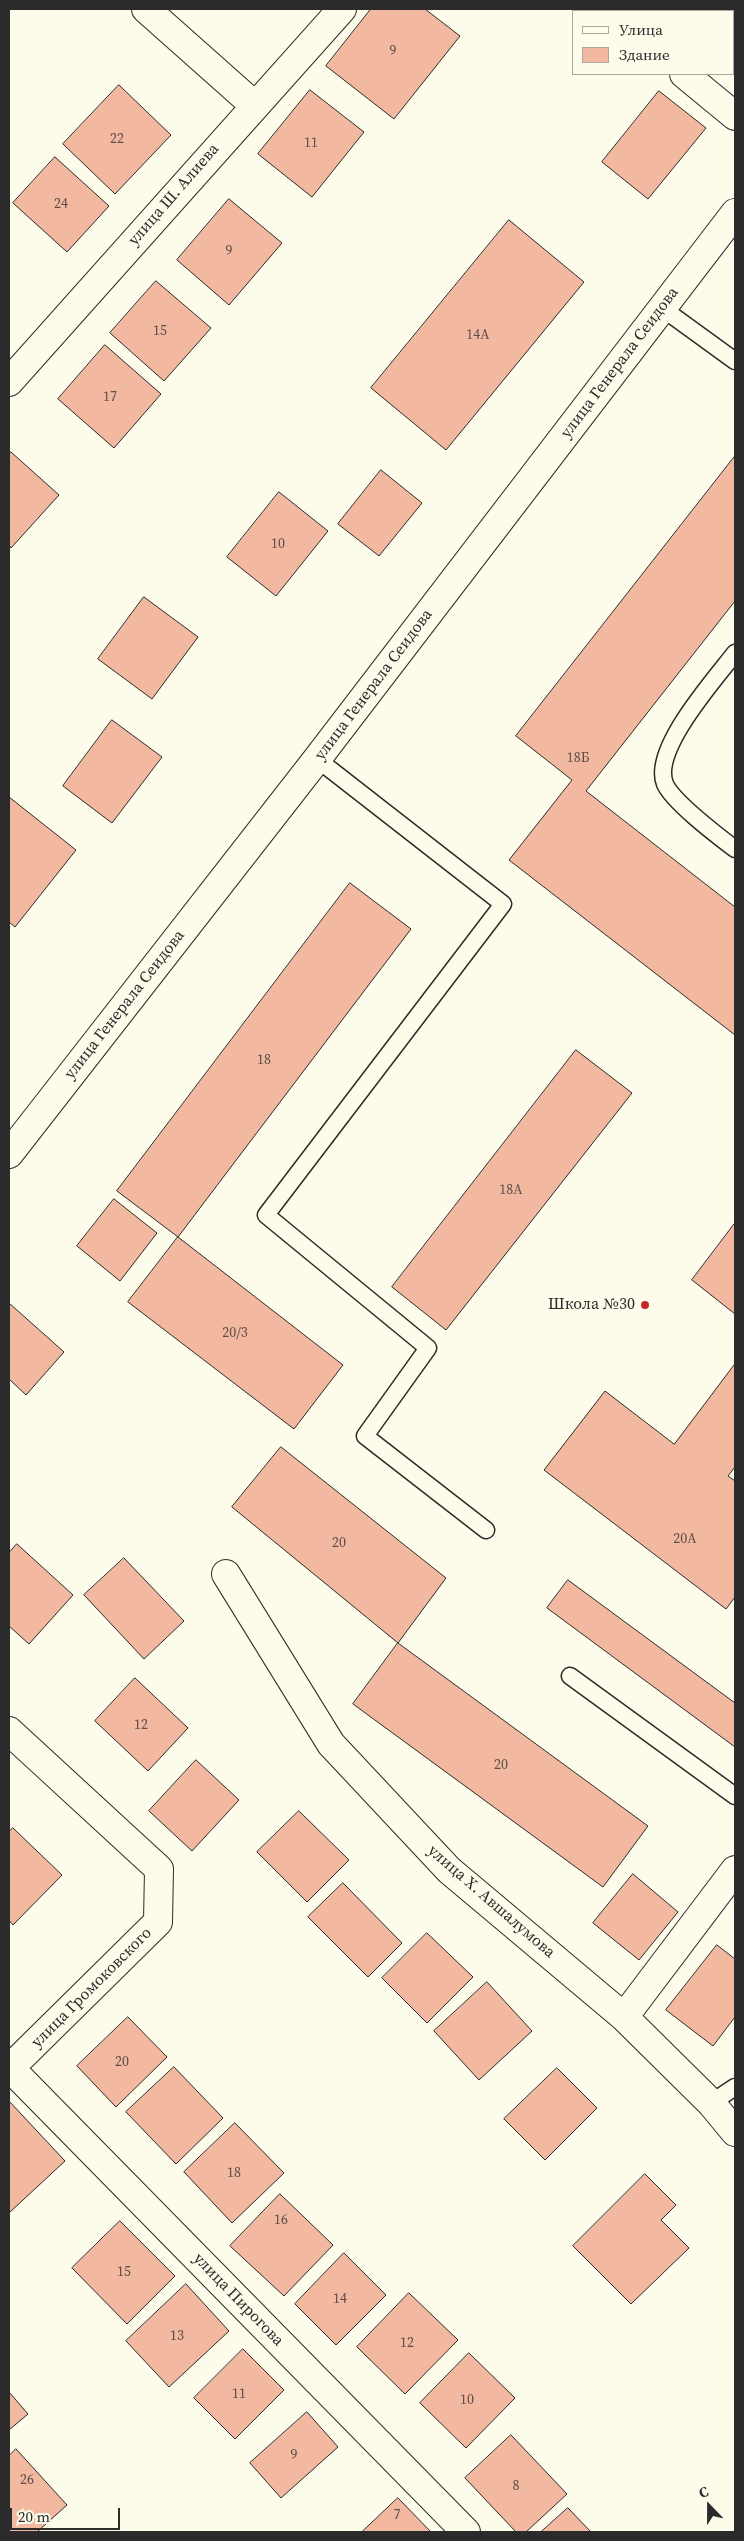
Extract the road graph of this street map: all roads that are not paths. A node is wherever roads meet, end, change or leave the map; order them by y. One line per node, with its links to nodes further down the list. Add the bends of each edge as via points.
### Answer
1 (146, 9): 4 (street)
2 (342, 9): 4 (street, улица Ш. Алиева)
3 (685, 75): 5 (street)
4 (254, 105): 9 (street, улица Ш. Алиева)
5 (735, 116)
6 (735, 213): 7 (street, улица Генерала Сеидова)
7 (662, 308): 8 (lane); 11 (street, улица Генерала Сеидова)
8 (735, 361)
9 (9, 382)
10 (735, 653): 12 (lane, via 671,742 662,768 666,785 696,817)
11 (317, 759): 13 (street, улица Генерала Сеидова); 14 (lane, via 503,904 266,1215 428,1348 365,1436)
12 (735, 849)
13 (9, 1154)
14 (486, 1530)
15 (226, 1574): 20 (street, улица Х. Авшалумова, via 331,1744 449,1870)
16 (570, 1676): 18 (lane)
17 (9, 1731): 21 (street, улица Громоковского, via 159,1869 158,1922)
18 (735, 1796)
19 (735, 1870): 20 (street)
20 (624, 2017): 23 (street, улица Х. Авшалумова)
21 (10, 2069): 25 (street, улица Пирогова)
22 (735, 2087): 23 (lane)
23 (711, 2103): 24 (street, улица Х. Авшалумова)
24 (735, 2132)
25 (466, 2532)

